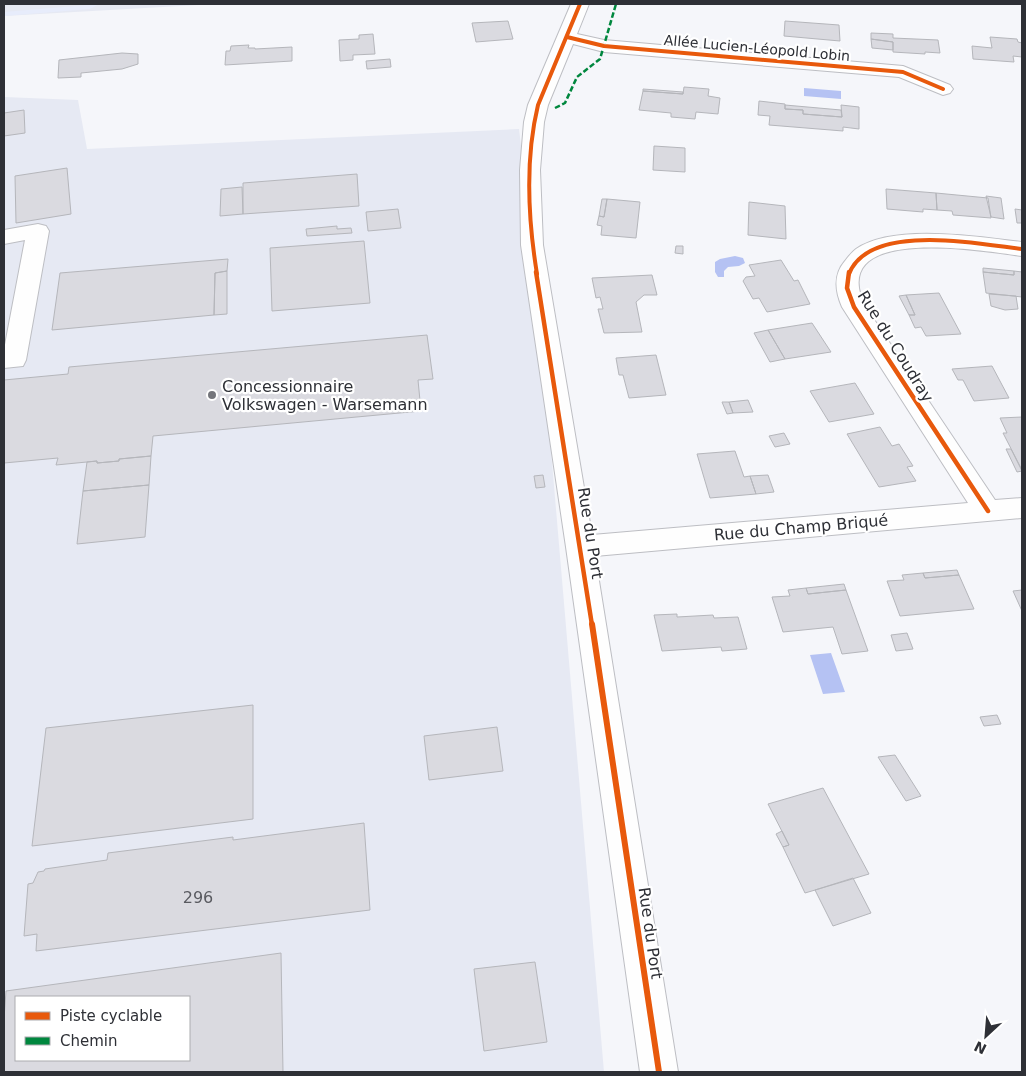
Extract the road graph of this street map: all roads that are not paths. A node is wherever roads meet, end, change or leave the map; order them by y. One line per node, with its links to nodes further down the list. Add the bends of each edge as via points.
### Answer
1 (580, 4): 2 (street, Rue du Port)
2 (567, 37): 3 (street, Allée Lucien-Léopold Lobin, via 604,46 903,72); 9 (street, Rue du Port, via 534,122 530,170 532,245)
3 (943, 89)
4 (4, 237): 6 (street, via 38,231 14,360)
5 (1022, 249): 8 (street, Rue du Coudray, via 916,240 885,244 860,256 846,282 854,308)
6 (4, 360)
7 (1022, 508): 8 (street, Rue du Champ Briqué)
8 (988, 511): 9 (street, Rue du Champ Briqué)
9 (580, 547): 10 (street, Rue du Port)
10 (659, 1072)

